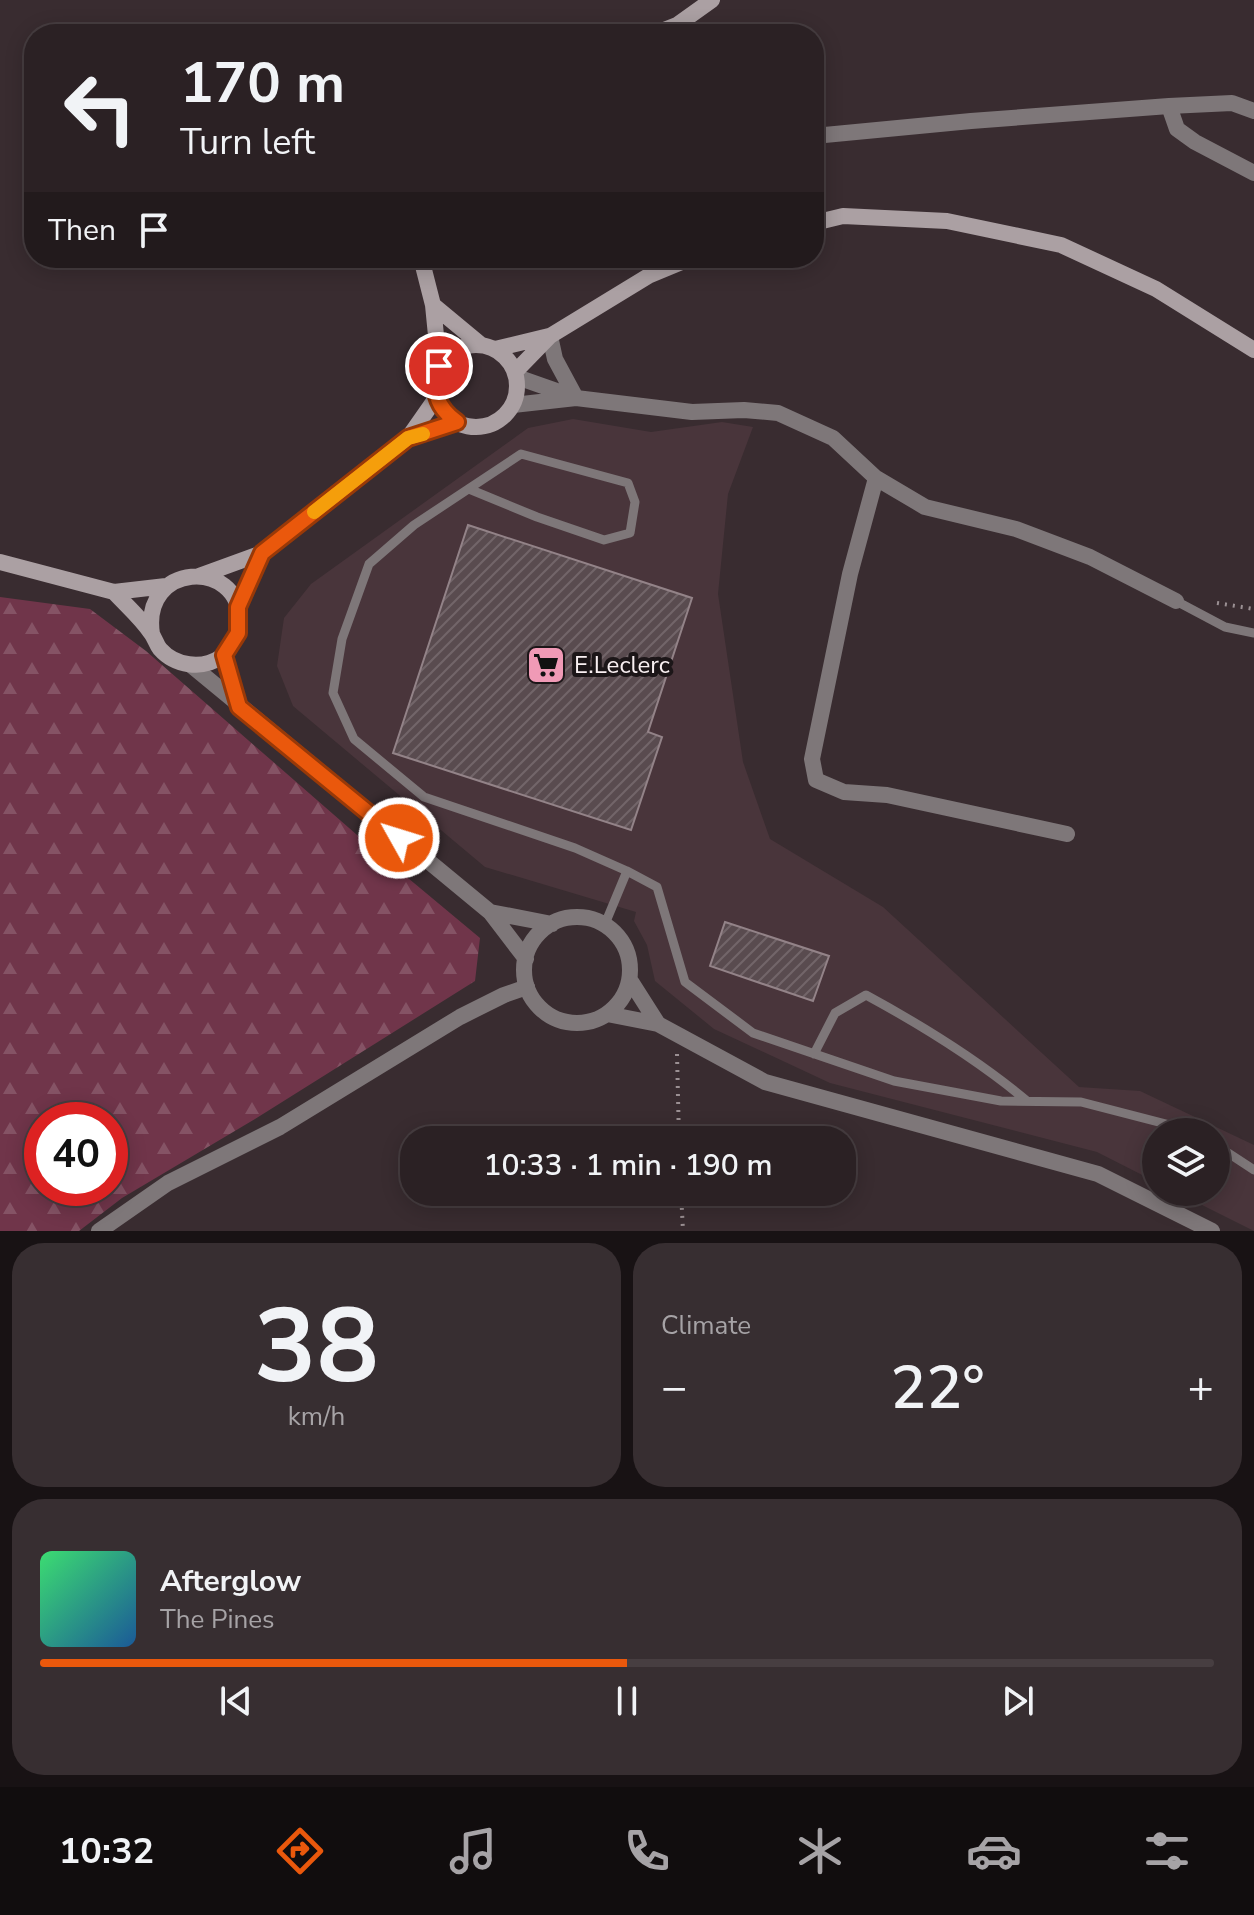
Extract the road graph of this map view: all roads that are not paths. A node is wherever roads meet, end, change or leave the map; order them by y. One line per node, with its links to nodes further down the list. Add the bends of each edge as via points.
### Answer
1 (712, 0): 2 (main road)
2 (678, 24)
3 (1169, 106): 4 (street, via 1232,103); 5 (street); 6 (street, via 1177,129)
4 (1254, 111)
5 (824, 135)
6 (1254, 173)
7 (824, 221): 13 (main road, via 843,216 947,221 1061,245 1156,289)
8 (424, 268): 10 (main road)
9 (667, 268): 11 (main road)
10 (433, 305): 12 (main road); 14 (main road)
11 (550, 336): 12 (main road); 15 (main road); 17 (street, via 555,359)
12 (488, 347): 14 (main road, via 456,349); 15 (main road, via 510,362)
13 (1254, 350)
14 (439, 366): 16 (main road)
15 (516, 374): 17 (street); 18 (main road)
16 (436, 398): 19 (main road); 20 (main road)
17 (576, 398): 18 (street); 21 (street, via 692,412 778,413 833,438)
18 (513, 405): 19 (main road, via 482,427)
19 (457, 422): 20 (main road)
20 (408, 438): 23 (main road)
21 (876, 478): 28 (street, via 925,507 1016,529 1090,557); 35 (street, via 850,574 812,759 816,780 844,792 887,795)
22 (469, 489): 22 (lane, via 604,540 630,533 635,502 628,483 583,469 521,454); 36 (lane, via 414,525 369,564 342,639 333,693 354,739 424,797)
23 (262, 553): 25 (main road); 29 (main road)
24 (0, 562): 27 (main road)
25 (199, 576): 26 (main road); 29 (main road, via 223,585)
26 (166, 586): 27 (main road); 31 (main road, via 152,608)
27 (114, 592): 31 (main road)
28 (1176, 601): 30 (lane, via 1225,627)
29 (238, 607): 32 (main road, via 238,633)
30 (1254, 633)
31 (152, 634): 33 (main road, via 167,655)
32 (224, 655): 33 (main road); 34 (street)
33 (191, 665): 34 (street)
34 (239, 707): 37 (street)
35 (1067, 834)
36 (627, 871): 39 (lane); 45 (lane, via 657,887 685,982 753,1033)
37 (490, 912): 38 (street); 40 (street)
38 (552, 924): 39 (street, via 574,917); 40 (street, via 533,941)
39 (605, 924): 41 (street, via 626,949)
40 (526, 959): 42 (street)
41 (630, 980): 43 (street); 44 (street)
42 (527, 987): 43 (street, via 542,1010 567,1023); 50 (street, via 460,1017 280,1127 168,1183)
43 (607, 1014): 44 (street)
44 (658, 1024): 51 (street, via 765,1082 1098,1174)
45 (814, 1054): 46 (lane, via 894,1081); 46 (lane, via 835,1013 866,995 922,1025)
46 (1027, 1101): 47 (lane, via 1081,1102)
47 (1143, 1118)
48 (1230, 1154): 49 (lane)
49 (1254, 1170)
50 (99, 1231)
51 (1212, 1231)

